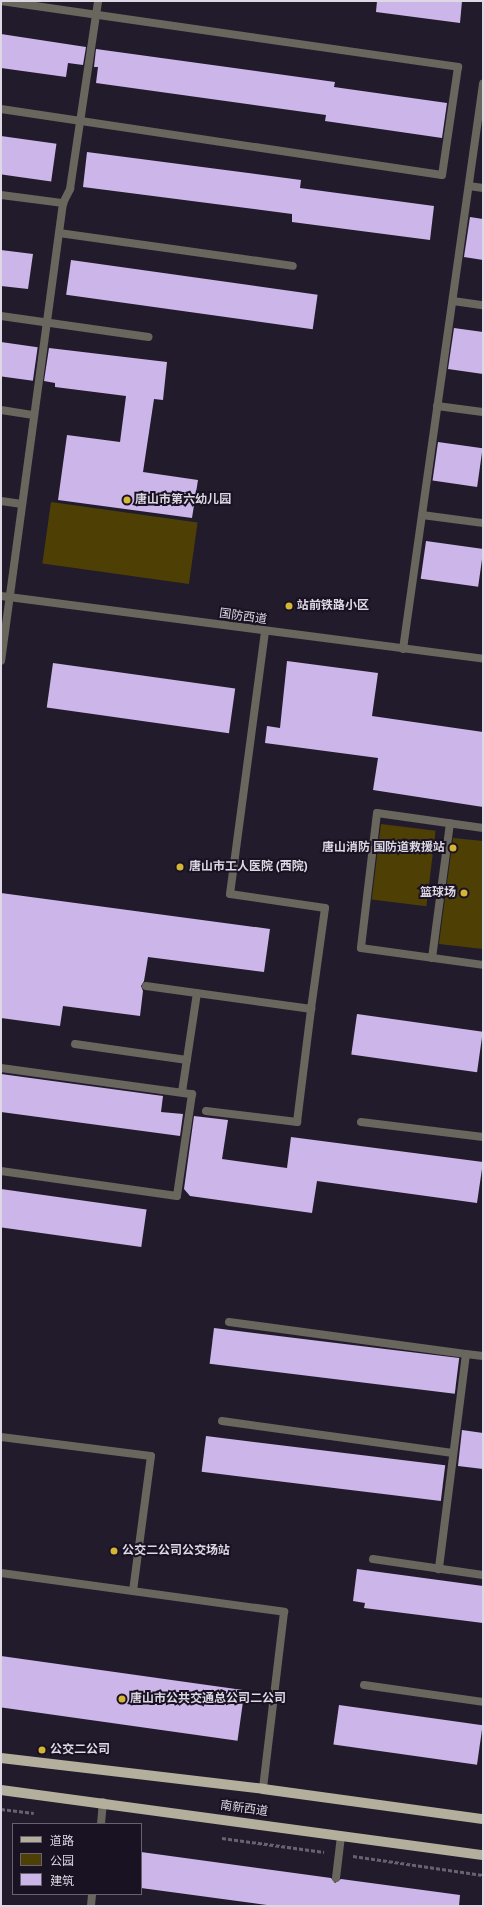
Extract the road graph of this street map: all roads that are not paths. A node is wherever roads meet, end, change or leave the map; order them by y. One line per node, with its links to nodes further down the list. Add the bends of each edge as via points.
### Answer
1 (1, 1): 3 (street)
2 (98, 1): 3 (street)
3 (96, 15): 6 (street); 6 (street, via 458,67 442,175)
4 (483, 84): 7 (street)
5 (1, 109): 6 (street)
6 (81, 120): 10 (street, via 70,189)
7 (469, 186): 8 (street); 13 (street)
8 (483, 188)
9 (1, 195): 10 (street)
10 (63, 203): 11 (street)
11 (59, 233): 12 (street); 16 (street)
12 (292, 266)
13 (453, 301): 14 (street); 18 (street)
14 (483, 305)
15 (1, 316): 16 (street)
16 (47, 322): 17 (street); 21 (street)
17 (148, 337)
18 (438, 406): 20 (street); 24 (street)
19 (1, 410): 21 (street)
20 (483, 412)
21 (34, 415): 23 (street)
22 (1, 501): 23 (street)
23 (22, 504): 26 (street)
24 (422, 515): 25 (street); 28 (street)
25 (483, 523)
26 (5, 597): 27 (street, 国防西道); 30 (street)
27 (265, 632): 28 (street, 国防西道); 37 (street, via 230,894 325,908)
28 (403, 649): 29 (street, 国防西道)
29 (483, 659)
30 (1, 661)
31 (450, 823): 32 (street); 33 (street); 33 (street, via 377,813 361,948)
32 (483, 828)
33 (432, 958): 34 (street)
34 (483, 965)
35 (146, 986): 36 (street)
36 (196, 993): 37 (street); 39 (street)
37 (311, 1009): 42 (street, via 297,1122)
38 (75, 1044): 39 (street)
39 (187, 1060): 41 (street)
40 (1, 1068): 41 (street)
41 (182, 1092): 45 (street, via 192,1094 177,1196)
42 (206, 1111)
43 (361, 1122): 44 (street)
44 (483, 1137)
45 (1, 1170)
46 (229, 1322): 47 (street)
47 (466, 1354): 48 (street); 51 (street)
48 (483, 1356)
49 (222, 1421): 51 (street)
50 (1, 1436): 56 (street, via 150,1456)
51 (453, 1453): 53 (street)
52 (373, 1559): 53 (street)
53 (439, 1569): 55 (street)
54 (1, 1573): 56 (street)
55 (483, 1575)
56 (133, 1591): 60 (street, via 284,1612)
57 (364, 1685): 58 (street)
58 (483, 1702)
59 (1, 1758): 60 (main road, 南新西道)
60 (263, 1789): 63 (main road, 南新西道)
61 (1, 1790): 62 (main road, 南新西道)
62 (103, 1802): 64 (street); 65 (main road, 南新西道)
63 (483, 1819)
64 (101, 1823)
65 (341, 1836): 66 (main road, 南新西道); 67 (street)
66 (483, 1855)
67 (336, 1878)
68 (92, 1895): 69 (street)
69 (91, 1906)

